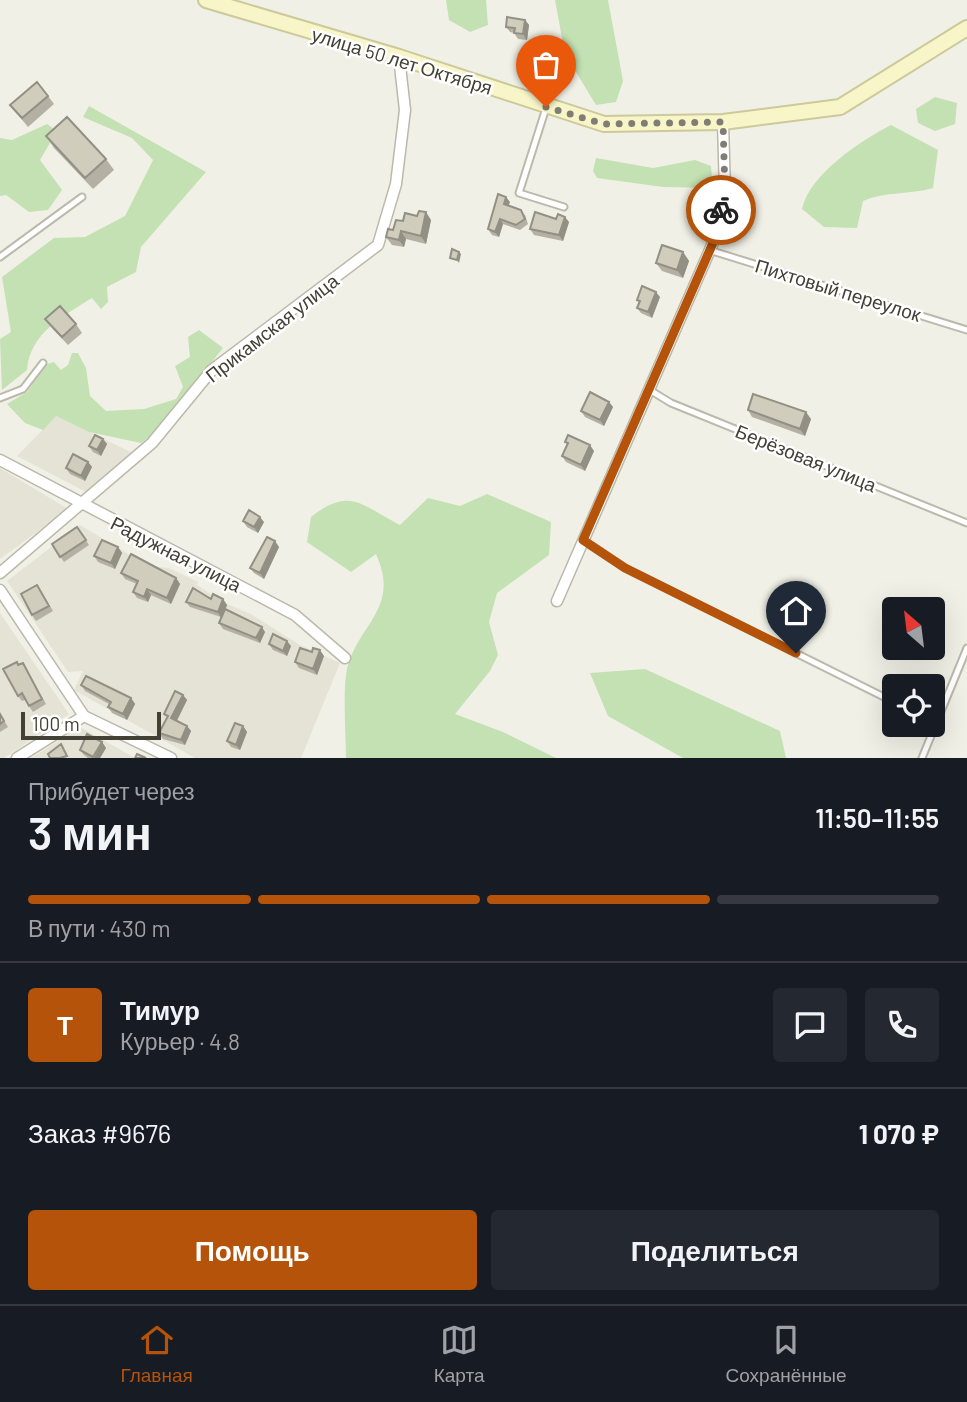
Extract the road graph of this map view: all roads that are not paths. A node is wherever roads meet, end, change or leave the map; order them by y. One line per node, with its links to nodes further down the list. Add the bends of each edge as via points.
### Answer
1 (206, 0): 3 (main road, улица 50 лет Октября)
2 (967, 28): 5 (main road, улица 50 лет Октября, via 840,107)
3 (399, 57): 4 (main road, улица 50 лет Октября); 15 (street, Прикамская улица, via 405,110 396,184 378,245 212,370 152,443)
4 (546, 107): 5 (main road, улица 50 лет Октября, via 604,124); 7 (lane, via 519,194)
5 (723, 122): 8 (street, via 725,193)
6 (82, 197): 9 (lane)
7 (564, 207)
8 (709, 250): 10 (lane, Пихтовый переулок); 12 (street)
9 (0, 257)
10 (967, 330)
11 (43, 363): 13 (lane, via 23,389)
12 (647, 388): 16 (lane, Берёзовая улица, via 671,403); 17 (street)
13 (0, 398)
14 (0, 460): 15 (street, Радужная улица)
15 (82, 505): 18 (street, Прикамская улица); 22 (street, Радужная улица, via 295,615)
16 (967, 523)
17 (583, 540): 20 (street); 23 (lane, via 625,568)
18 (0, 573)
19 (0, 590): 25 (street)
20 (557, 600)
21 (967, 648): 24 (lane)
22 (345, 658)
23 (882, 696)
24 (945, 697)
25 (84, 716): 27 (street); 28 (street)
26 (929, 737): 29 (lane)
27 (17, 758)
28 (171, 758)
29 (922, 758)

